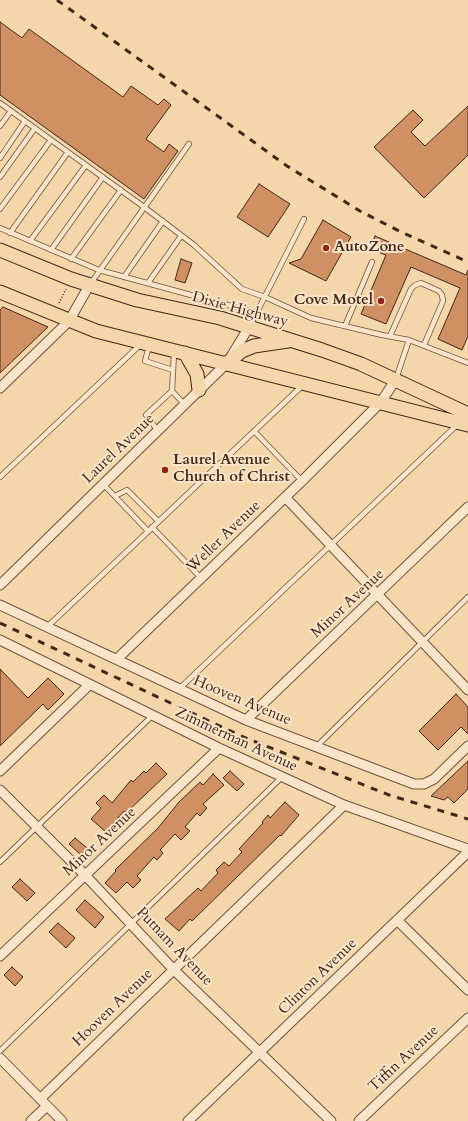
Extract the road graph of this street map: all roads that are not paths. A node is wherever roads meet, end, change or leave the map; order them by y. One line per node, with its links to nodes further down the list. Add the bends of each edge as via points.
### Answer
1 (0, 103): 2 (lane)
2 (10, 111): 3 (lane); 4 (lane)
3 (25, 121): 5 (lane); 9 (lane)
4 (0, 126)
5 (35, 128): 6 (lane); 11 (lane)
6 (51, 140): 8 (lane); 15 (lane)
7 (189, 144): 14 (lane)
8 (68, 152): 10 (lane); 19 (lane)
9 (0, 158)
10 (86, 165): 12 (lane); 21 (lane)
11 (0, 177)
12 (103, 177): 13 (lane); 23 (lane)
13 (121, 190): 14 (lane); 24 (lane)
14 (144, 206): 17 (lane); 26 (lane)
15 (0, 209)
16 (304, 220): 31 (lane)
17 (163, 221): 20 (lane); 27 (lane)
18 (0, 228): 19 (lane)
19 (10, 233): 21 (lane)
20 (181, 236): 28 (lane); 31 (lane, via 242,289)
21 (30, 241): 23 (lane)
22 (0, 250): 29 (main road, Dixie Highway, via 70,279)
23 (51, 250): 24 (lane)
24 (71, 259): 26 (lane)
25 (372, 262): 34 (lane)
26 (100, 270): 27 (lane); 29 (lane)
27 (124, 277): 28 (lane)
28 (148, 283): 32 (lane)
29 (90, 284): 33 (street); 35 (main road, Dixie Highway, via 137,300 220,318)
30 (0, 292): 33 (main road)
31 (265, 297): 32 (lane); 34 (lane, via 311,318)
32 (257, 312): 35 (lane)
33 (69, 321): 39 (main road); 47 (street)
34 (345, 326): 36 (lane)
35 (249, 328): 37 (main road, Dixie Highway); 43 (street, Laurel Avenue)
36 (390, 336): 38 (lane); 40 (lane, via 411,289 421,283 439,291 443,301)
37 (290, 340): 43 (main road, via 254,346 242,351); 45 (main road, Dixie Highway)
38 (409, 340): 40 (lane); 45 (lane)
39 (146, 344): 41 (main road); 44 (lane, via 145,361); 55 (lane)
40 (424, 346): 42 (lane)
41 (179, 351): 43 (main road); 44 (lane); 48 (main road, via 197,374)
42 (468, 362)
43 (227, 363): 46 (main road); 48 (street, Laurel Avenue)
44 (173, 370): 49 (lane)
45 (396, 379): 50 (street, Weller Avenue); 52 (main road, Dixie Highway)
46 (305, 383): 50 (main road); 54 (lane)
47 (0, 388)
48 (199, 390): 51 (street, Laurel Avenue)
49 (172, 391): 51 (lane); 53 (lane, via 146,415)
50 (381, 402): 52 (main road); 56 (street, Weller Avenue)
51 (184, 405): 53 (street, Laurel Avenue)
52 (465, 421): 64 (lane)
53 (158, 431): 57 (street, Laurel Avenue)
54 (254, 431): 56 (lane); 61 (lane)
55 (0, 477)
56 (302, 481): 59 (street, Weller Avenue)
57 (103, 484): 58 (lane); 66 (street, Laurel Avenue)
58 (115, 496): 61 (lane, via 127,490); 63 (lane)
59 (286, 498): 64 (street); 65 (street, Weller Avenue)
60 (468, 507): 67 (street, Minor Avenue)
61 (158, 521): 62 (lane)
62 (152, 527): 63 (lane); 65 (lane)
63 (148, 531): 70 (lane)
64 (331, 546): 67 (street); 75 (lane)
65 (201, 578): 73 (street, Weller Avenue)
66 (0, 585)
67 (379, 595): 72 (street); 78 (street, Minor Avenue)
68 (468, 597): 72 (lane)
69 (0, 605): 70 (street, Hooven Avenue)
70 (47, 627): 73 (street, Hooven Avenue)
71 (0, 640): 74 (street, Zimmerman Avenue)
72 (423, 642): 76 (street); 80 (lane)
73 (117, 659): 75 (street, Hooven Avenue)
74 (89, 685): 77 (street, Zimmerman Avenue); 82 (street)
75 (179, 689): 78 (street, Hooven Avenue)
76 (468, 690)
77 (152, 716): 81 (street, Zimmerman Avenue); 86 (lane)
78 (246, 720): 80 (street, Hooven Avenue)
79 (468, 746): 80 (street, Hooven Avenue, via 434,779 424,784 414,784)
80 (316, 747)
81 (219, 748): 83 (street, Zimmerman Avenue); 90 (street, Minor Avenue)
82 (0, 771)
83 (282, 777): 85 (street, Zimmerman Avenue); 92 (lane)
84 (0, 790): 86 (street, Putnam Avenue)
85 (344, 805): 87 (street, Zimmerman Avenue); 94 (street, Hooven Avenue)
86 (37, 827): 89 (lane); 90 (street, Putnam Avenue)
87 (468, 849)
88 (468, 852): 91 (street, Clinton Avenue)
89 (0, 862)
90 (85, 875): 92 (street, Putnam Avenue); 93 (street, Minor Avenue)
91 (397, 920): 95 (street); 98 (street, Clinton Avenue)
92 (130, 923): 94 (street, Putnam Avenue); 97 (lane)
93 (0, 956)
94 (173, 969): 98 (street, Putnam Avenue); 100 (street, Hooven Avenue)
95 (468, 990)
96 (468, 1018): 105 (street, Tiffin Avenue)
97 (0, 1051)
98 (261, 1052): 103 (street, Clinton Avenue); 104 (street, Putnam Avenue)
99 (0, 1058): 100 (street)
100 (44, 1102): 101 (street, Hooven Avenue); 102 (street)
101 (30, 1121)
102 (62, 1121)
103 (188, 1121)
104 (331, 1121)
105 (359, 1121)

